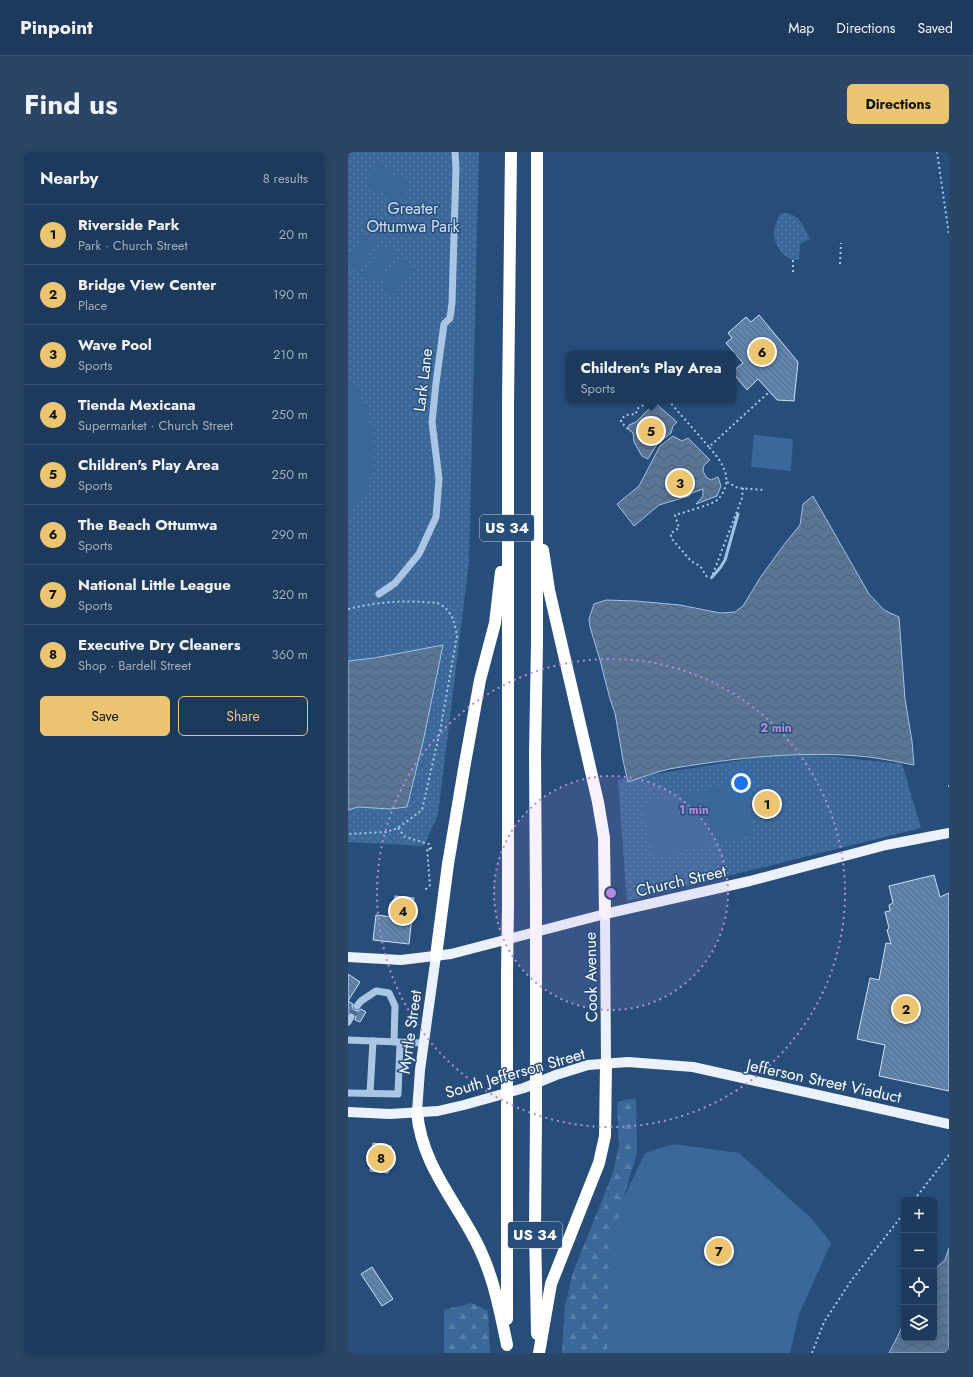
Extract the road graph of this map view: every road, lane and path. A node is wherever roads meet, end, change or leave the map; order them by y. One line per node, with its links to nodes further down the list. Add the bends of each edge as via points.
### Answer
1 (455, 152): 22 (lane, Lark Lane, via 452,303 450,318 444,324 432,422 439,479 436,517 419,554 395,583)
2 (511, 152): 18 (highway, US 34)
3 (537, 152): 19 (highway, US 34)
4 (937, 152): 5 (path)
5 (949, 235)
6 (841, 243): 8 (path)
7 (793, 260): 9 (path)
8 (840, 264)
9 (793, 273)
10 (770, 392): 14 (path)
11 (647, 403): 13 (path, via 637,409 636,414 626,415 621,419)
12 (671, 403): 14 (path)
13 (628, 429)
14 (709, 447): 15 (path, via 721,460 727,476)
15 (726, 482): 16 (path); 20 (path, via 719,499 675,516 679,528 671,533 671,538 691,561 700,566)
16 (743, 488): 17 (path); 21 (path, via 742,498)
17 (764, 490)
18 (507, 505): 29 (highway, via 495,623 480,680 469,740); 46 (highway, US 34, bridge)
19 (536, 513): 28 (highway, via 549,590 598,802 604,838); 47 (highway, US 34, bridge, via 535,1227)
20 (707, 577)
21 (711, 579)
22 (379, 594)
23 (348, 609): 24 (path, via 412,601 437,603 452,616 455,625 457,636 454,657 422,810)
24 (398, 828): 26 (path, via 386,832); 27 (path, via 405,837 429,844 432,850 427,848 430,885)
25 (949, 833): 28 (main road, Church Street, via 886,845 750,881)
26 (348, 834)
27 (424, 891)
28 (605, 914): 29 (main road, Church Street); 36 (main road, Cook Avenue)
29 (436, 956): 30 (main road, Church Street, via 401,960); 35 (main road, Myrtle Street)
30 (348, 957)
31 (357, 1006): 34 (lane, via 376,991 389,993 395,1006)
32 (348, 1040): 33 (lane)
33 (373, 1041): 34 (lane); 39 (lane)
34 (397, 1042): 35 (lane); 39 (lane, via 398,1094)
35 (424, 1043): 41 (main road, Myrtle Street)
36 (606, 1064): 37 (main road, South Jefferson Street, via 628,1062); 41 (main road, South Jefferson Street, via 556,1075 524,1088 464,1105 438,1111); 47 (highway, via 605,1136 599,1162 551,1284)
37 (693, 1068): 42 (main road, Jefferson Street Viaduct)
38 (348, 1093): 39 (lane)
39 (370, 1093)
40 (348, 1112): 41 (main road, South Jefferson Street)
41 (417, 1112): 46 (highway, via 418,1125 428,1158 488,1266 497,1295)
42 (949, 1124)
43 (949, 1155): 44 (path)
44 (916, 1197)
45 (901, 1217): 48 (path, via 851,1280 824,1322)
46 (507, 1349)
47 (538, 1353)
48 (812, 1353)

